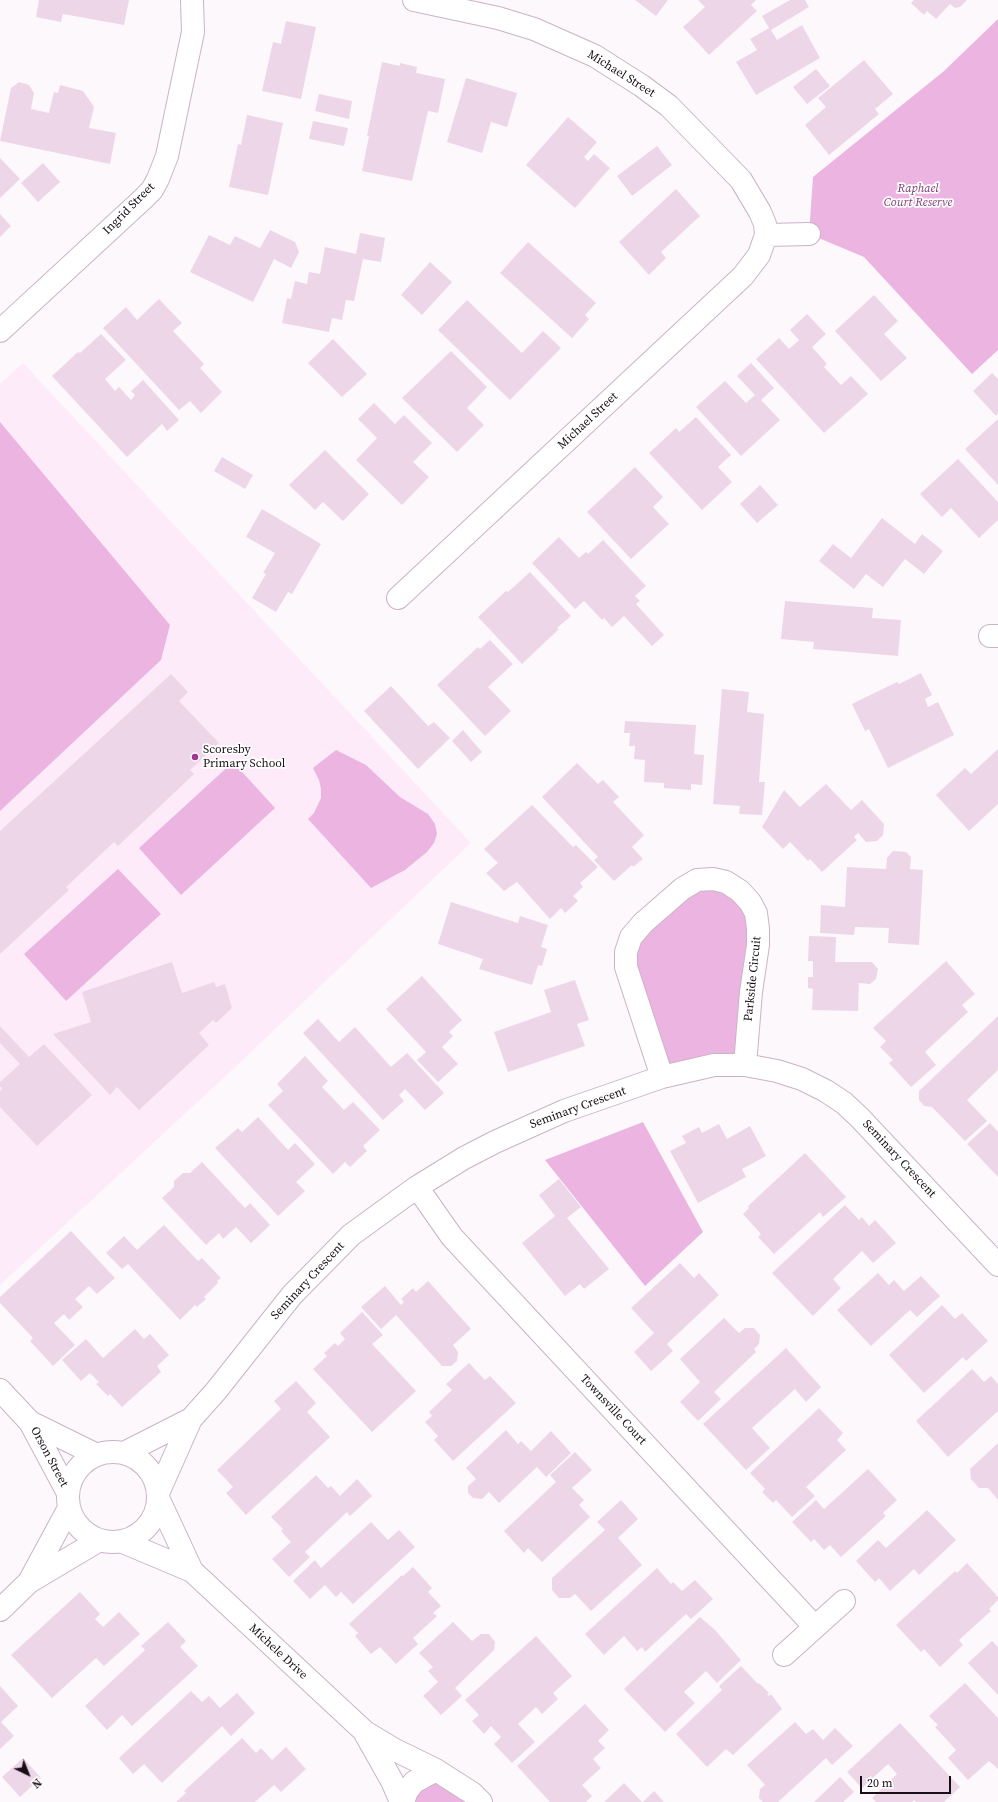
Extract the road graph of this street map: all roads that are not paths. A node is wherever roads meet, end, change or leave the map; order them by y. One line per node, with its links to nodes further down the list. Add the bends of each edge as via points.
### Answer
1 (192, 0): 5 (street, Ingrid Street, via 193,32 167,156 152,190)
2 (414, 0): 4 (street, Michael Street, via 498,18 534,29 595,56 642,86 669,106 741,180 760,212)
3 (809, 234): 4 (street)
4 (766, 235): 6 (street, Michael Street, via 759,255 742,276)
5 (0, 331)
6 (398, 598)
7 (745, 1065): 8 (street, Seminary Crescent, via 714,1065); 8 (street, Parkside Circuit, via 758,945 756,913 740,891 726,882 712,879 697,880 682,889 643,923 631,937 626,952 626,967); 10 (street, Seminary Crescent, via 778,1071 802,1079 844,1103 886,1144)
8 (662, 1077): 9 (street, Seminary Crescent, via 529,1126 464,1158)
9 (417, 1187): 12 (street, Seminary Crescent, via 351,1235 314,1271); 24 (street, Townsville Court, via 452,1237)
10 (998, 1265)
11 (0, 1390): 13 (street, Orson Street)
12 (191, 1419): 14 (street, Seminary Crescent); 16 (street, Seminary Crescent)
13 (30, 1422): 15 (street, Orson Street); 17 (street, Orson Street)
14 (124, 1453): 15 (street); 16 (street, via 137,1458 147,1466 155,1478)
15 (97, 1455): 17 (street, via 77,1470 71,1480)
16 (159, 1495): 19 (street, via 156,1515 148,1527 137,1536); 20 (street, Michele Drive)
17 (68, 1500): 18 (street, via 74,1522); 21 (street)
18 (98, 1541): 19 (street); 21 (street)
19 (123, 1542): 20 (street, Michele Drive)
20 (192, 1571): 26 (street, Michele Drive)
21 (29, 1582): 23 (street)
22 (844, 1601): 24 (street)
23 (0, 1610)
24 (815, 1627): 25 (street)
25 (784, 1655)
26 (364, 1732): 27 (street, Michele Drive); 28 (street, Michele Drive)
27 (436, 1770): 28 (street, via 414,1782 406,1791); 29 (street, Michele Drive)
28 (402, 1802)
29 (482, 1802)

